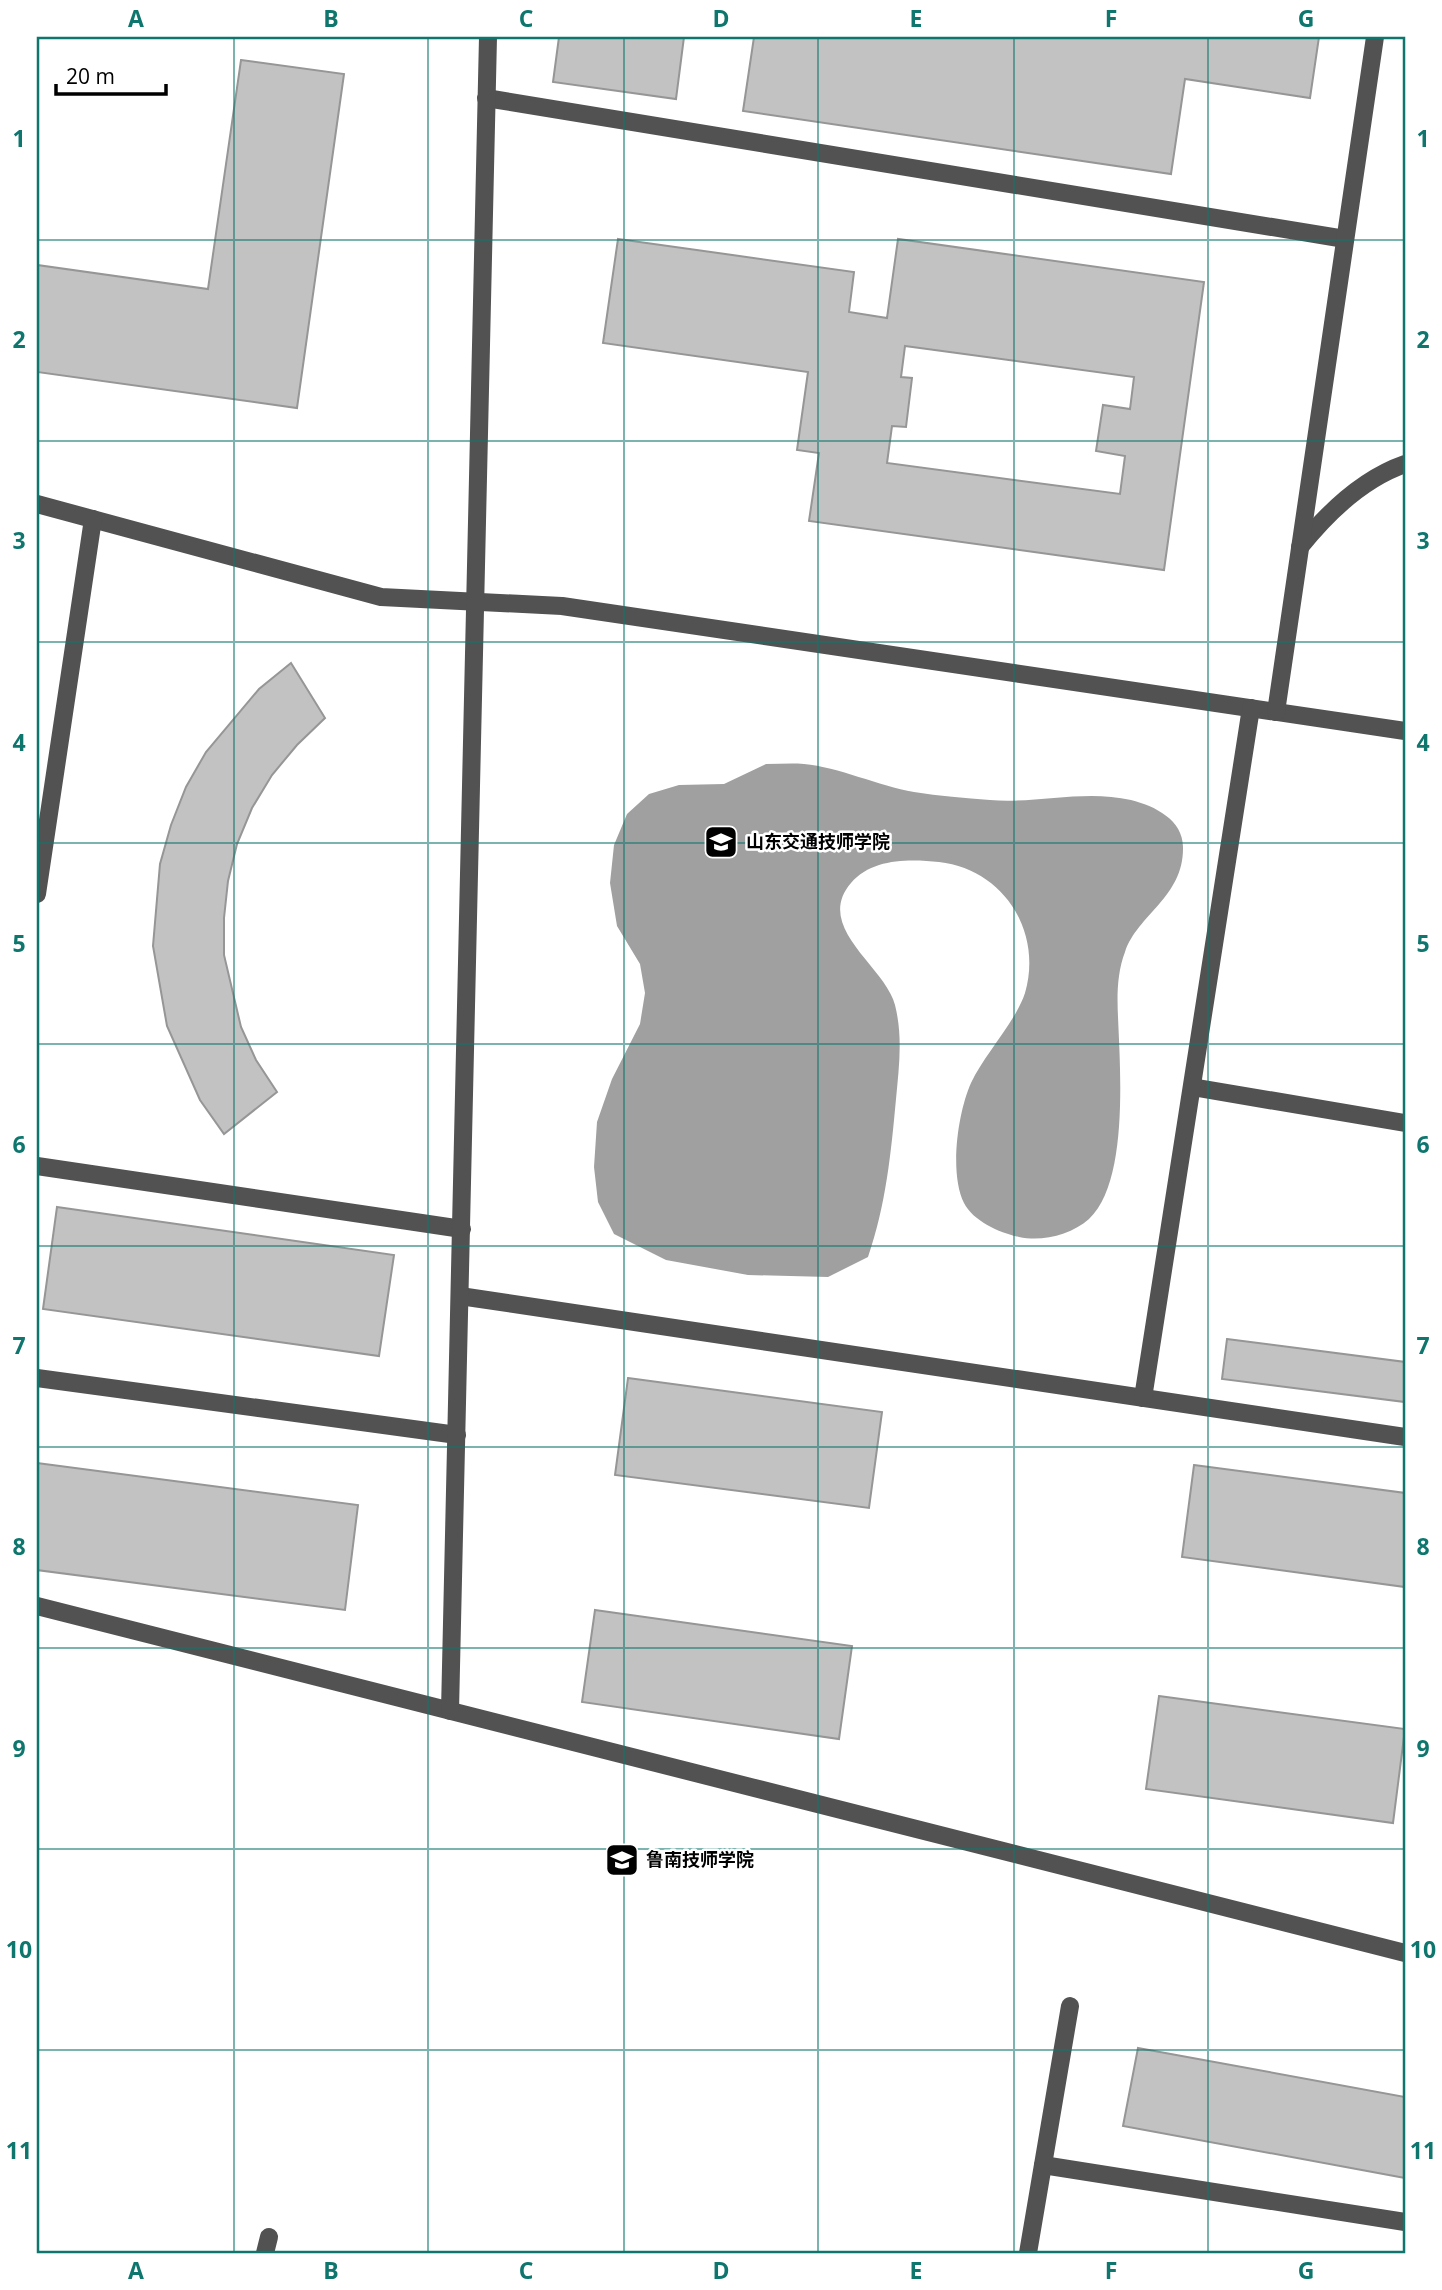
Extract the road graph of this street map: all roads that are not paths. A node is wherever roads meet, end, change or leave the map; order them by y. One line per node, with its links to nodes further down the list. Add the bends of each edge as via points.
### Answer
1 (488, 37): 3 (lane)
2 (1375, 37): 4 (lane)
3 (486, 98): 4 (lane); 9 (lane)
4 (1345, 239): 8 (lane)
5 (1405, 464): 8 (lane, via 1344,500)
6 (37, 504): 7 (lane)
7 (93, 519): 9 (lane, via 381,597); 13 (lane)
8 (1300, 547): 11 (lane)
9 (475, 601): 10 (lane, via 562,606); 17 (lane)
10 (1251, 708): 11 (lane); 14 (lane)
11 (1276, 712): 12 (lane)
12 (1405, 731)
13 (37, 894)
14 (1192, 1087): 15 (lane); 20 (lane)
15 (1405, 1124)
16 (37, 1166): 17 (lane)
17 (462, 1229): 18 (lane)
18 (460, 1296): 20 (lane); 21 (lane)
19 (37, 1378): 21 (lane)
20 (1143, 1398): 22 (lane)
21 (457, 1435): 24 (lane)
22 (1405, 1437)
23 (37, 1606): 24 (lane)
24 (450, 1711): 25 (lane)
25 (1405, 1954)
26 (1070, 2006): 27 (lane)
27 (1043, 2165): 28 (lane); 29 (lane)
28 (1405, 2222)
29 (1028, 2253)

